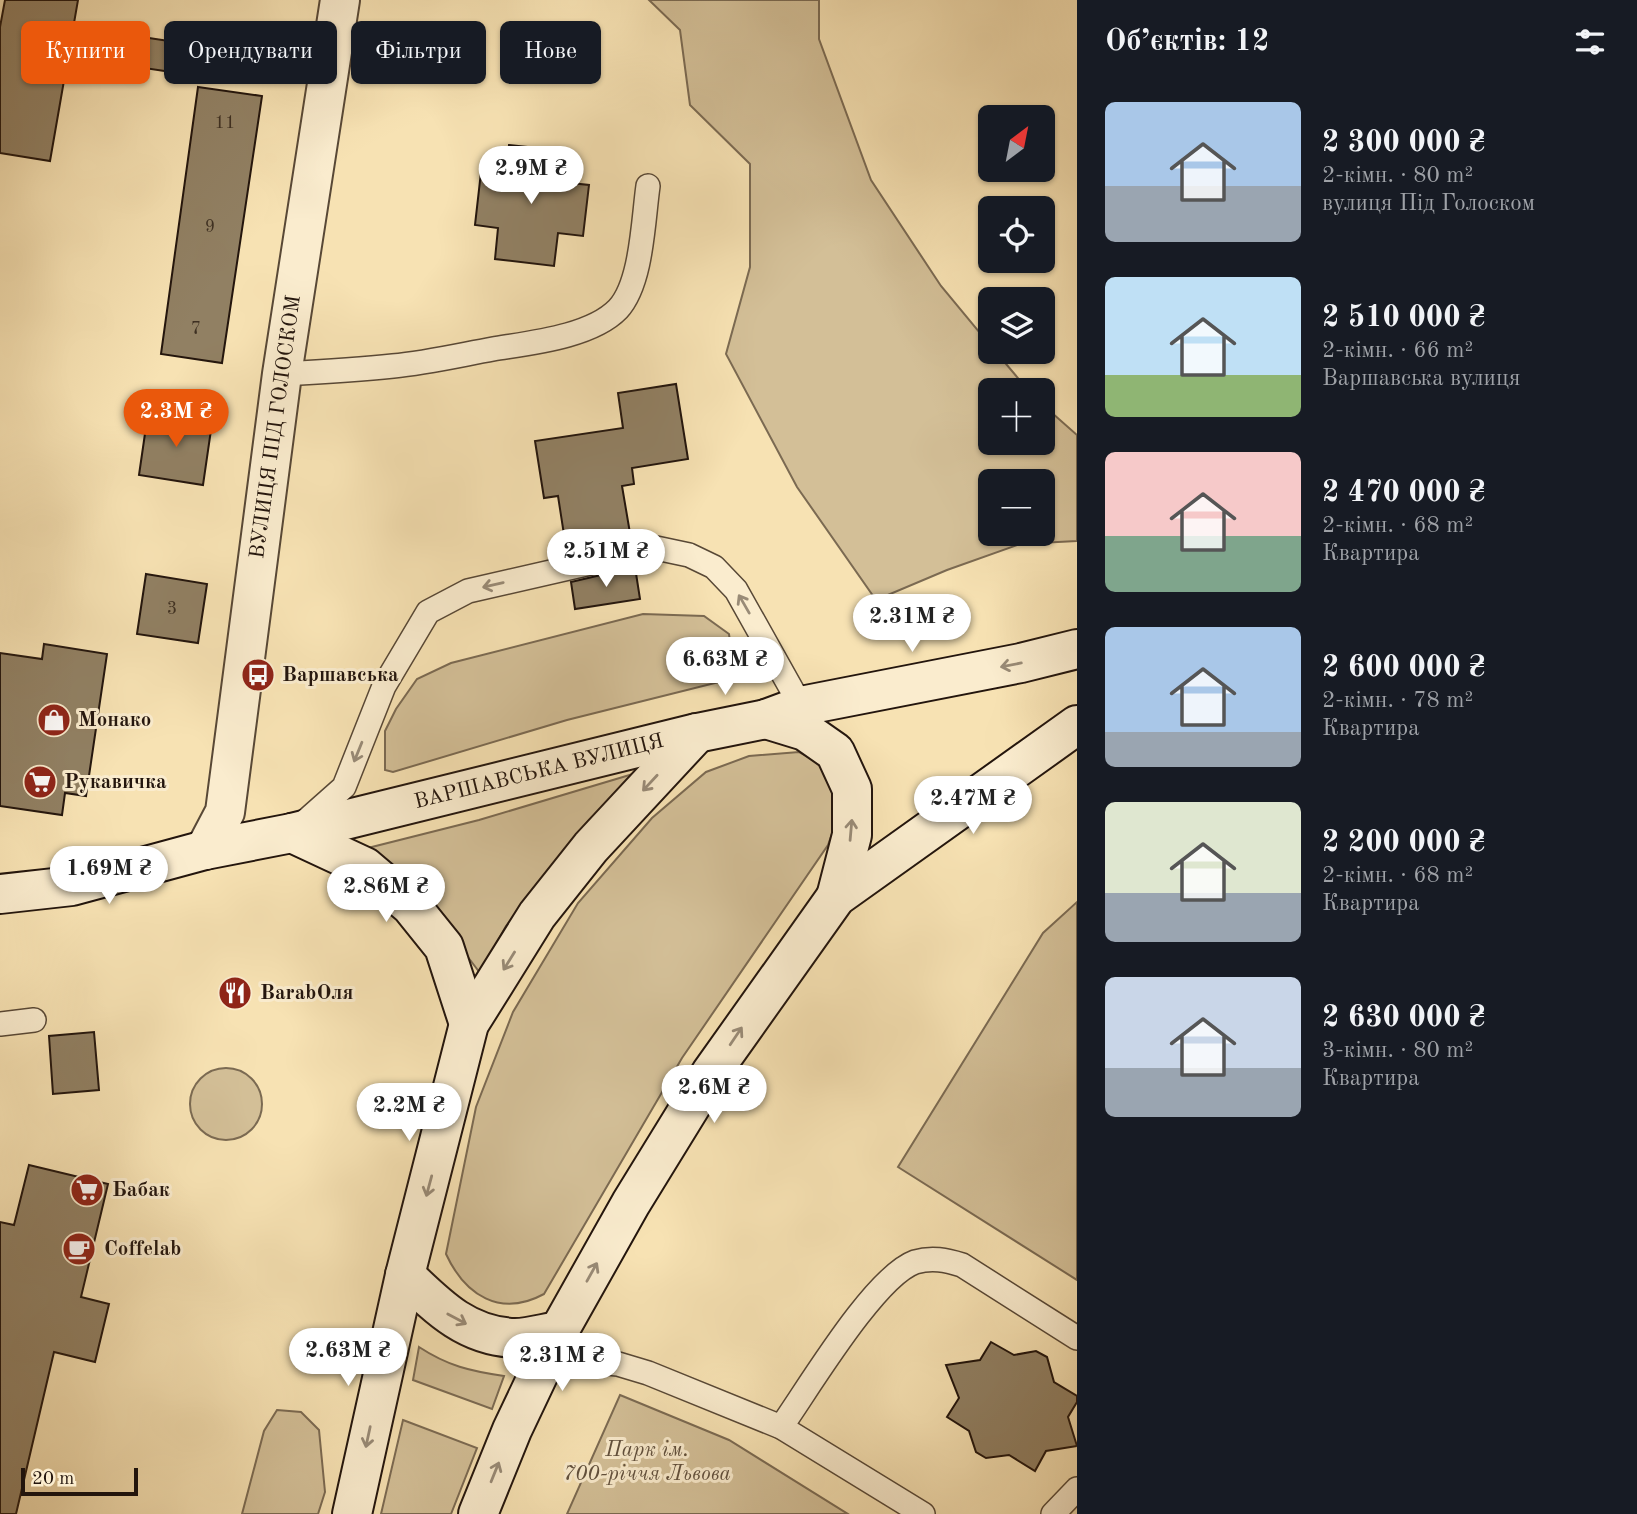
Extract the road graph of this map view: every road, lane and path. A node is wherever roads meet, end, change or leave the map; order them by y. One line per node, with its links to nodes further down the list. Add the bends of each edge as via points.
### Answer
1 (340, 0): 3 (main road, ВУЛИЦЯ ПІД ГОЛОСКОМ)
2 (648, 186): 3 (lane, via 629,290 618,309 598,323 527,344 395,366)
3 (282, 374): 9 (main road, ВУЛИЦЯ ПІД ГОЛОСКОМ, via 225,812)
4 (1077, 649): 5 (main road, ВАРШАВСЬКА ВУЛИЦЯ, one-way to 5)
5 (783, 713): 7 (main road, ВАРШАВСЬКА ВУЛИЦЯ); 8 (lane, one-way to 8, via 736,590 714,568 689,555 656,548 468,590 428,612 384,686 344,787); 11 (main road, one-way to 5, via 852,835 852,789 835,752)
6 (1077, 725): 11 (main road)
7 (697, 733): 8 (main road, ВАРШАВСЬКА ВУЛИЦЯ); 14 (main road, one-way to 14, via 591,847 537,915)
8 (292, 833): 9 (main road, ВАРШАВСЬКА ВУЛИЦЯ); 14 (main road, via 365,867 411,906 444,947)
9 (205, 850): 10 (main road, ВАРШАВСЬКА ВУЛИЦЯ, via 72,886)
10 (0, 894)
11 (836, 897): 16 (main road, one-way to 11, via 711,1073)
12 (34, 1020): 13 (lane)
13 (0, 1024)
14 (469, 1024): 15 (main road, one-way to 15)
15 (405, 1275): 16 (main road, one-way to 16, via 442,1311 478,1331 516,1338); 20 (main road, one-way to 20)
16 (559, 1331): 18 (lane, via 595,1362 648,1373); 21 (main road, one-way to 16)
17 (1077, 1338): 18 (lane, via 962,1265 930,1259 916,1262 897,1272 875,1294)
18 (781, 1427): 22 (lane)
19 (1077, 1489): 23 (lane)
20 (352, 1514)
21 (478, 1514)
22 (923, 1514)
23 (1053, 1514)

